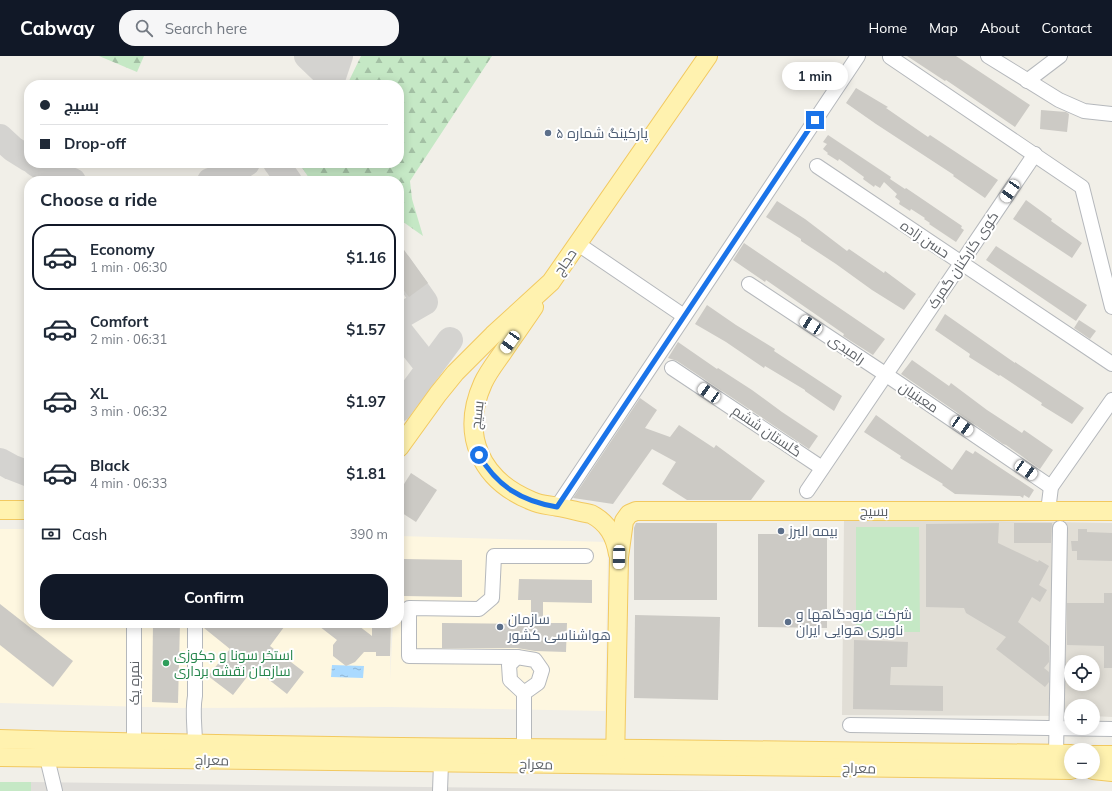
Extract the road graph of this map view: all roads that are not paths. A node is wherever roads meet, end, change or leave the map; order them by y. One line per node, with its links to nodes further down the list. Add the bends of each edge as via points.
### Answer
1 (708, 56): 10 (main road, حجاج)
2 (858, 56): 15 (street)
3 (988, 56): 6 (street)
4 (1060, 56): 6 (street)
5 (890, 57): 8 (street)
6 (1027, 81): 7 (street, via 1084,111)
7 (1112, 114)
8 (1035, 154): 11 (street, کوی کارکنان گمرک); 14 (street, via 1082,187)
9 (817, 166): 11 (street, حسن زاده)
10 (578, 244): 12 (main road, حجاج); 15 (street)
11 (961, 263): 16 (street, حسن زاده); 18 (street, کوی کارکنان گمرک)
12 (552, 282): 20 (main road, حجاج, via 493,335 456,373); 24 (main road, بسیج, via 484,382 474,412 474,427 479,455 498,480 532,502)
13 (749, 284): 18 (street, رامبدی)
14 (1112, 307)
15 (684, 316): 24 (street)
16 (1112, 364)
17 (672, 368): 21 (street, گلستان ششم)
18 (885, 374): 21 (street, کوی کارکنان گمرک); 22 (street, معینیان)
19 (1112, 400): 22 (street)
20 (404, 441)
21 (822, 468): 23 (street, کوی کارکنان گمرک)
22 (1051, 487): 27 (street)
23 (807, 490)
24 (557, 507): 31 (main road, بسیج, via 591,514 598,518 615,540)
25 (0, 510): 26 (main road)
26 (24, 510)
27 (1048, 511): 28 (main road, بسیج); 31 (main road, بسیج, via 636,511 629,514 624,521)
28 (1112, 511)
29 (1060, 528): 37 (street)
30 (586, 556): 34 (street, via 494,556 492,598 479,610 409,608 409,656)
31 (619, 557): 46 (main road)
32 (134, 628): 40 (street, نمره یک)
33 (195, 628): 41 (street, معراج, via 195,696 192,707 195,718)
34 (517, 657): 35 (street, via 509,665 510,680); 35 (street, via 536,660 542,670 538,683)
35 (524, 693): 42 (street)
36 (850, 725): 37 (street)
37 (1056, 728): 38 (street); 43 (street)
38 (1112, 729)
39 (0, 739): 40 (main road, معراج)
40 (134, 743): 41 (main road, معراج)
41 (195, 744): 44 (main road, معراج, via 283,745)
42 (524, 749): 44 (main road, معراج); 46 (main road, معراج)
43 (1064, 754): 46 (main road, معراج)
44 (441, 755): 46 (main road, معراج); 47 (main road, معراج); 50 (street)
45 (0, 757): 47 (main road, معراج)
46 (615, 757): 48 (main road, معراج, via 738,766)
47 (47, 758): 49 (street)
48 (1064, 770)
49 (55, 791)
50 (440, 791)

